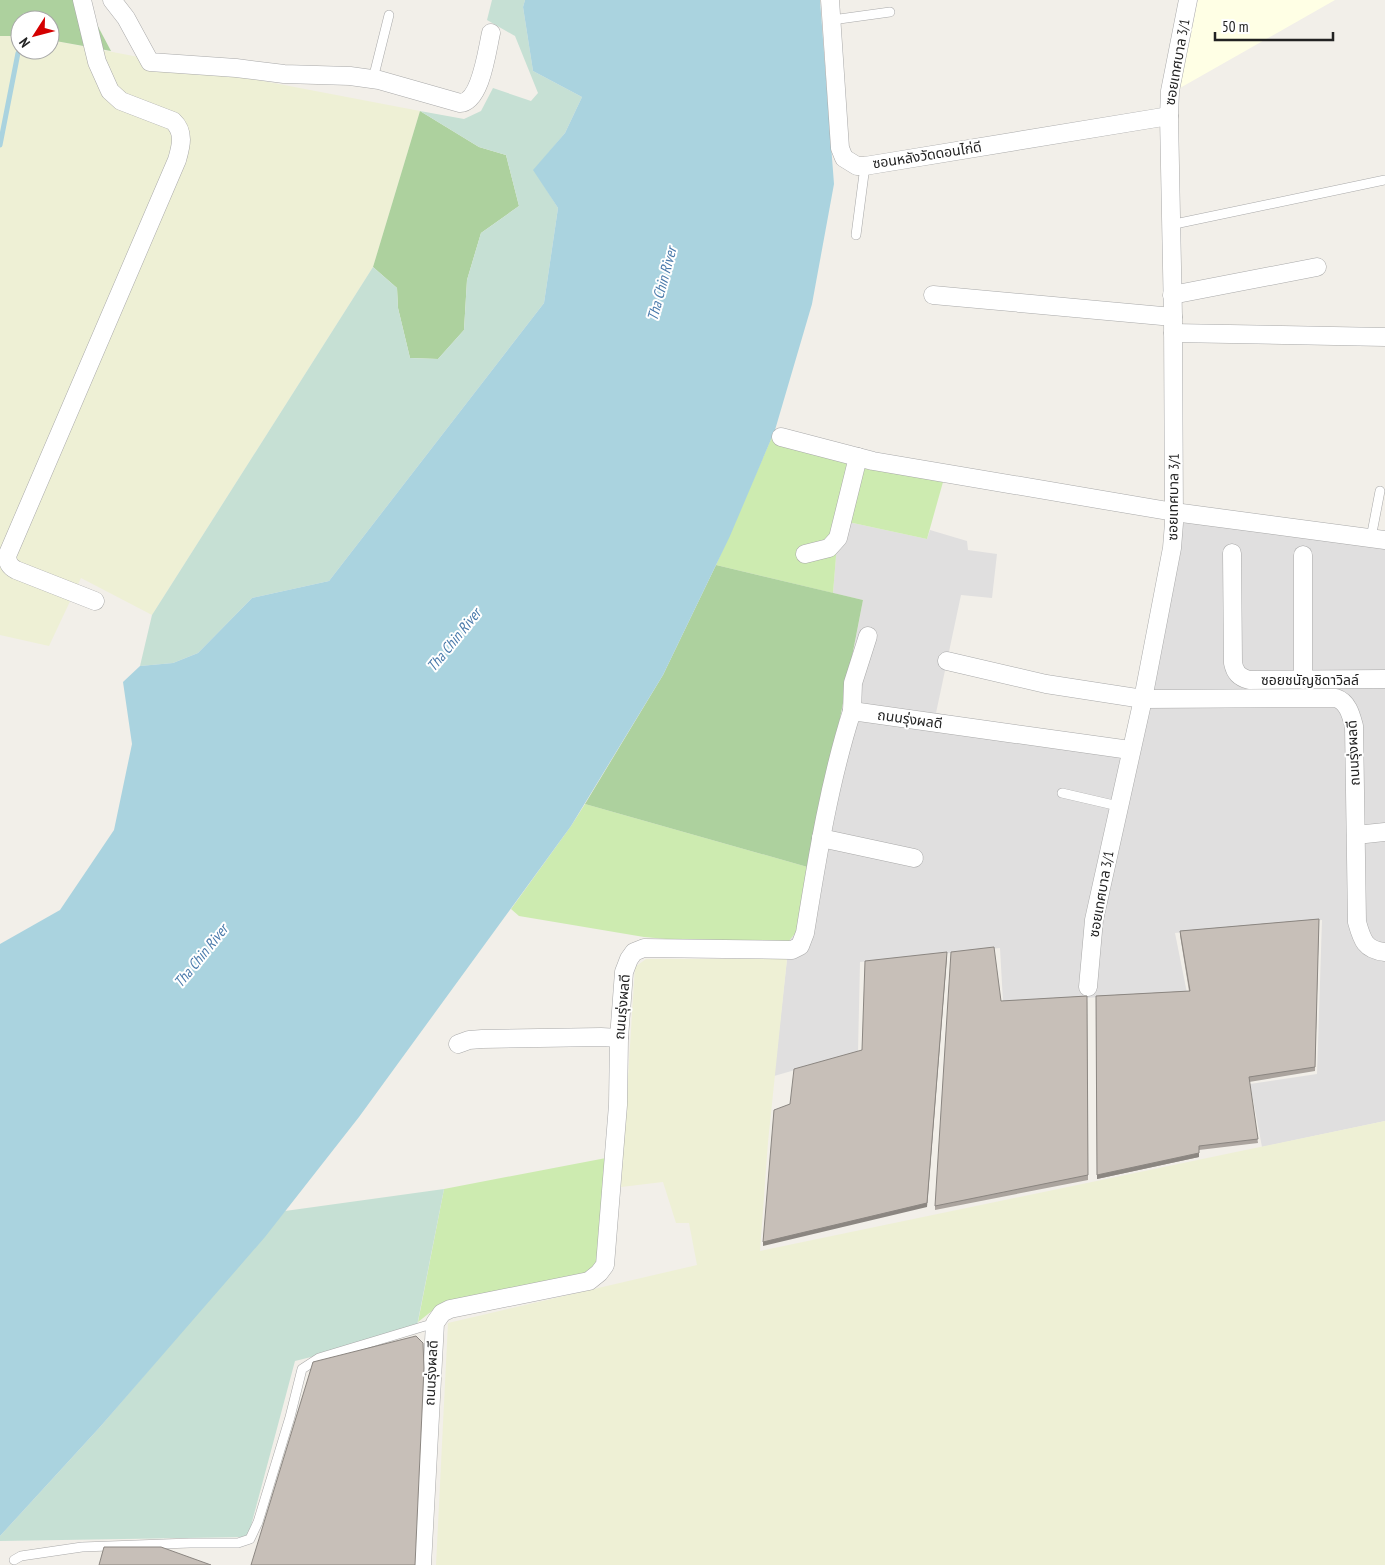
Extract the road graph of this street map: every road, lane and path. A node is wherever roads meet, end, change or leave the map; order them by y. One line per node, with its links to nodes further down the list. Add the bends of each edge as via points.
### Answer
1 (82, 0): 28 (street, via 97,62 110,92 120,101 173,121 181,132 182,144 7,556 10,567)
2 (112, 0): 9 (street, via 126,18 150,62)
3 (830, 0): 7 (street, ซอนหลังวัดดอนไก่ดี)
4 (1188, 0): 10 (street, ซอยเทศบาล 3/1, via 1170,91)
5 (890, 12): 7 (lane)
6 (389, 16): 9 (lane)
7 (832, 20): 11 (street, ซอนหลังวัดดอนไก่ดี, via 840,148 844,158 857,166)
8 (491, 33): 9 (street, via 479,82 466,102)
9 (373, 79)
10 (1169, 116): 11 (street, ซอนหลังวัดดอนไก่ดี); 13 (street, ซอยเทศบาล 3/1)
11 (865, 166): 14 (lane)
12 (1385, 180): 13 (lane)
13 (1170, 225): 17 (street, ซอยเทศบาล 3/1)
14 (856, 235)
15 (1317, 267): 17 (street)
16 (933, 295): 18 (street)
17 (1172, 295): 18 (street, ซอยเทศบาล 3/1)
18 (1173, 325): 19 (street); 23 (street, ซอยเทศบาล 3/1)
19 (1385, 336)
20 (781, 436): 21 (street)
21 (858, 457): 23 (street); 25 (street, via 838,538 829,548)
22 (1380, 491): 24 (lane)
23 (1174, 512): 24 (street); 33 (street, ซอยเทศบาล 3/1, via 1172,548)
24 (1378, 539)
25 (805, 554)
26 (1232, 554): 32 (street, ซอยชนัญชิดาวิลล์, via 1232,663 1235,670 1249,680)
27 (1303, 555): 32 (street)
28 (95, 601)
29 (868, 636): 34 (street, via 853,683)
30 (947, 660): 33 (street, ถนนรุ่งผลดี, via 1046,684)
31 (1385, 679): 32 (street, ซอยชนัญชิดาวิลล์)
32 (1303, 680)
33 (1143, 699): 35 (street, ซอยเทศบาล 3/1); 39 (street, ถนนรุ่งผลดี, via 1341,700 1350,710 1354,726)
34 (852, 711): 35 (street, ถนนรุ่งผลดี); 40 (street, ถนนรุ่งผลดี)
35 (1130, 750): 37 (street, ซอยเทศบาล 3/1)
36 (1062, 793): 37 (lane)
37 (1118, 806): 43 (street, ซอยเทศบาล 3/1, via 1094,920)
38 (1385, 832): 39 (street)
39 (1356, 835): 42 (street, ถนนรุ่งผลดี, via 1360,936 1374,950)
40 (821, 838): 41 (street); 44 (street, ถนนรุ่งผลดี, via 800,946 792,950 638,949 625,966)
41 (914, 858)
42 (1385, 952)
43 (1088, 986)
44 (619, 1038): 45 (street, via 482,1039); 46 (street, ถนนรุ่งผลดี, via 618,1105 606,1259 599,1273 583,1283 450,1309)
45 (458, 1044)
46 (434, 1323): 47 (lane, via 319,1358 302,1369 258,1522 250,1539 238,1544 82,1547 21,1556); 48 (street, ถนนรุ่งผลดี)
47 (14, 1560)
48 (422, 1565)

